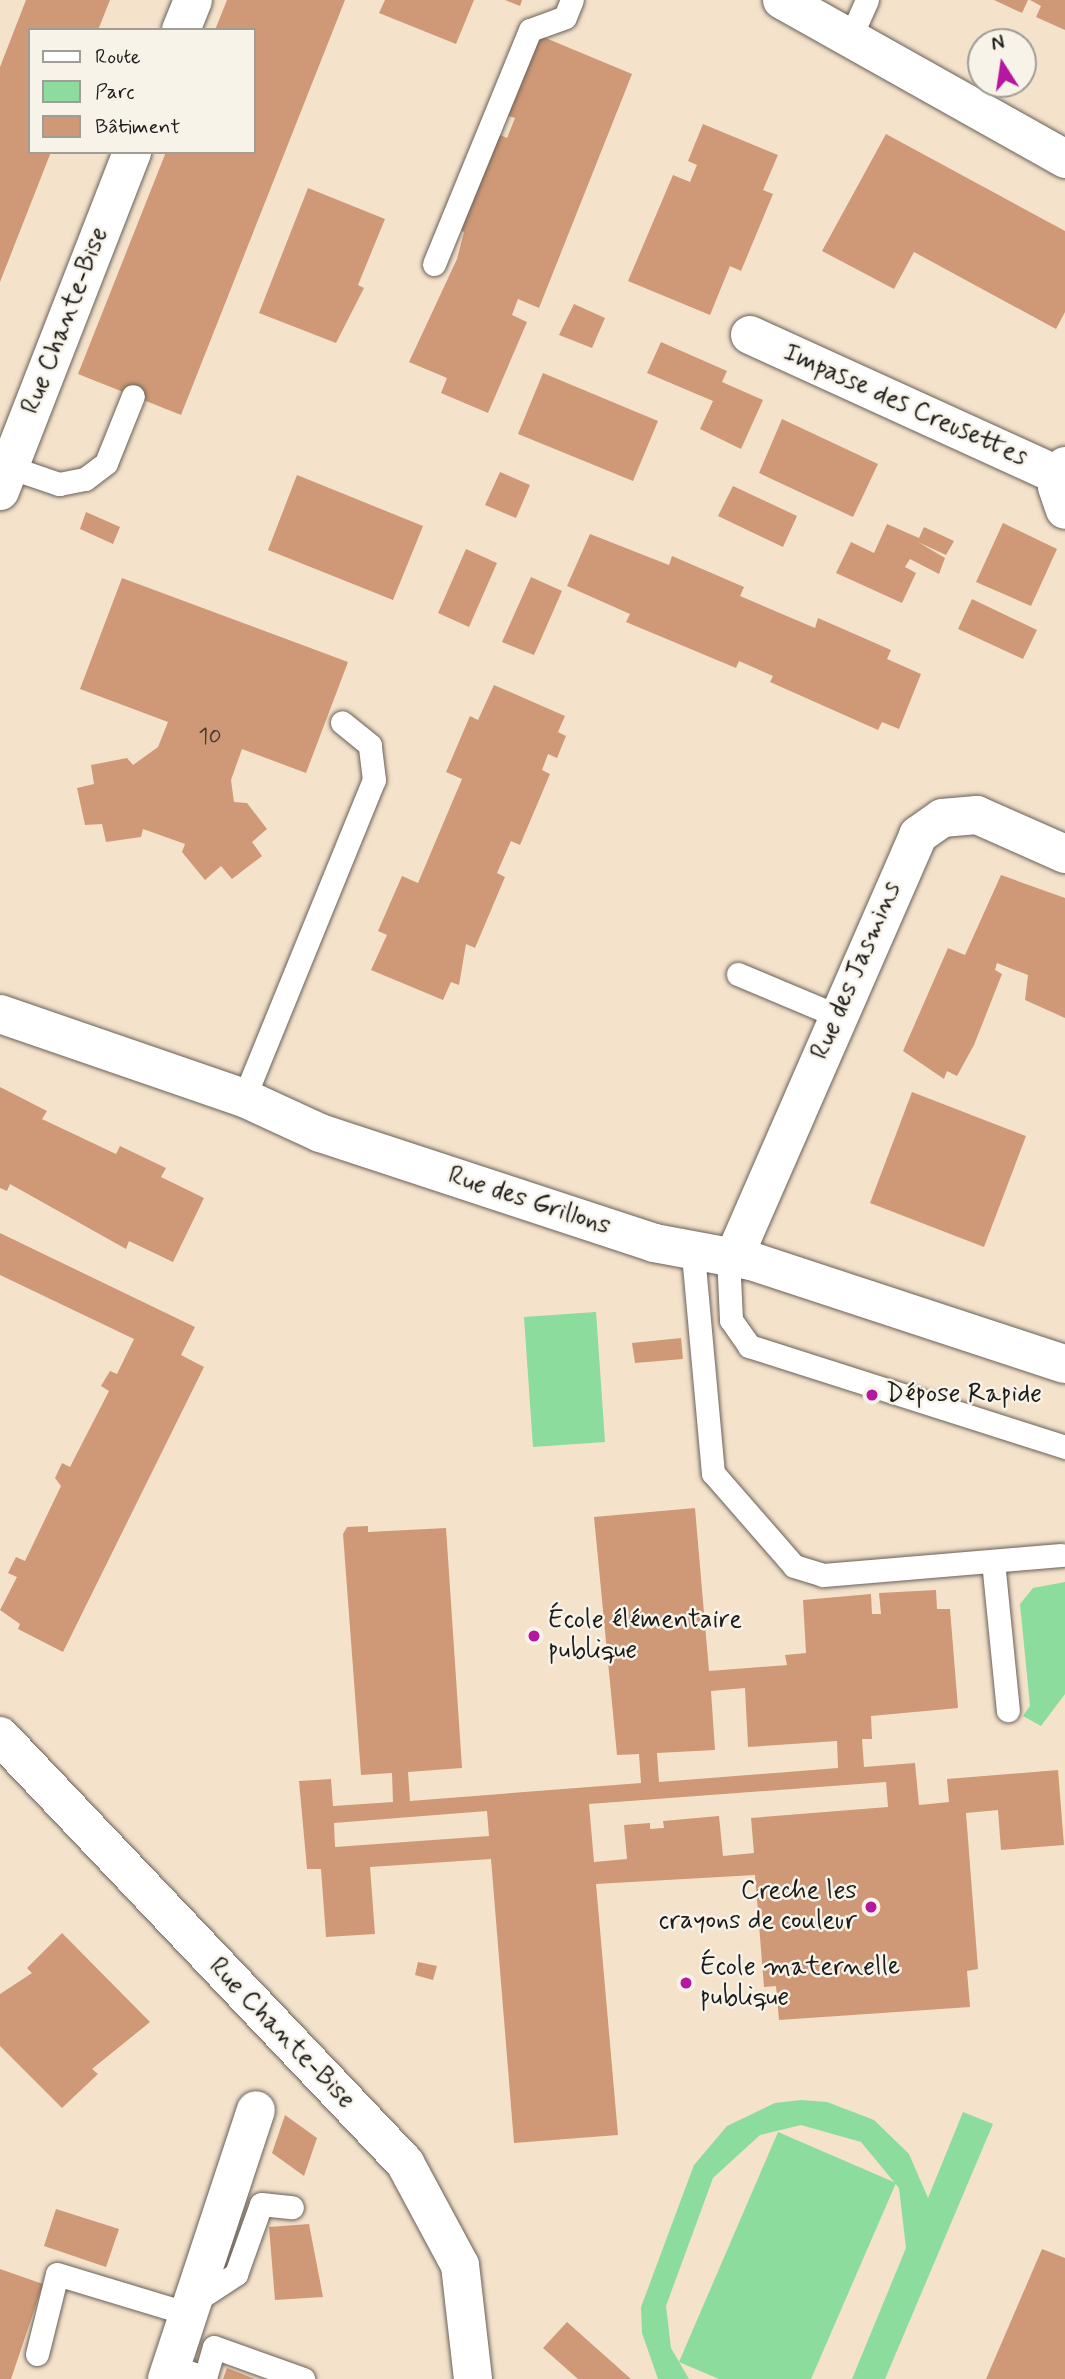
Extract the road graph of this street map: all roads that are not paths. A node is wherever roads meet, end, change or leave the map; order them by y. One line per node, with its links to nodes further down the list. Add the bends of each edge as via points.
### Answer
1 (192, 0): 5 (street)
2 (572, 0): 9 (lane, via 565,17 530,30)
3 (782, 0): 6 (street)
4 (867, 0): 6 (lane)
5 (182, 28)
6 (850, 38): 8 (street)
7 (131, 154): 12 (street, Rue Chante-Bise)
8 (1065, 159)
9 (434, 264)
10 (750, 335): 13 (street, Impasse des Creusettes)
11 (133, 396): 12 (lane, via 106,463 85,480 59,484)
12 (5, 479)
13 (1064, 484)
14 (342, 722): 19 (lane, via 370,746 374,780)
15 (1065, 854): 18 (street, Rue des Jasmins, via 977,816 929,825 910,848)
16 (738, 974): 18 (lane)
17 (0, 1014): 19 (street, Rue des Grillons)
18 (838, 1016): 20 (street, Rue des Jasmins)
19 (244, 1098): 20 (street, Rue des Grillons, via 320,1133)
20 (718, 1255): 21 (street, Rue des Grillons); 22 (lane, via 731,1320 749,1346); 24 (lane, via 713,1473 794,1566 816,1576)
21 (1063, 1358)
22 (1065, 1447)
23 (1061, 1555): 24 (lane)
24 (993, 1561): 25 (lane)
25 (1008, 1710)
26 (0, 1736): 33 (street, Rue Chante-Bise, via 405,2163 460,2265)
27 (256, 2109): 29 (street)
28 (292, 2207): 29 (lane, via 261,2204 236,2274)
29 (190, 2308): 30 (lane, via 57,2274); 31 (street)
30 (37, 2354)
31 (169, 2373): 32 (lane, via 205,2378 214,2347)
32 (303, 2379)
33 (473, 2379)

